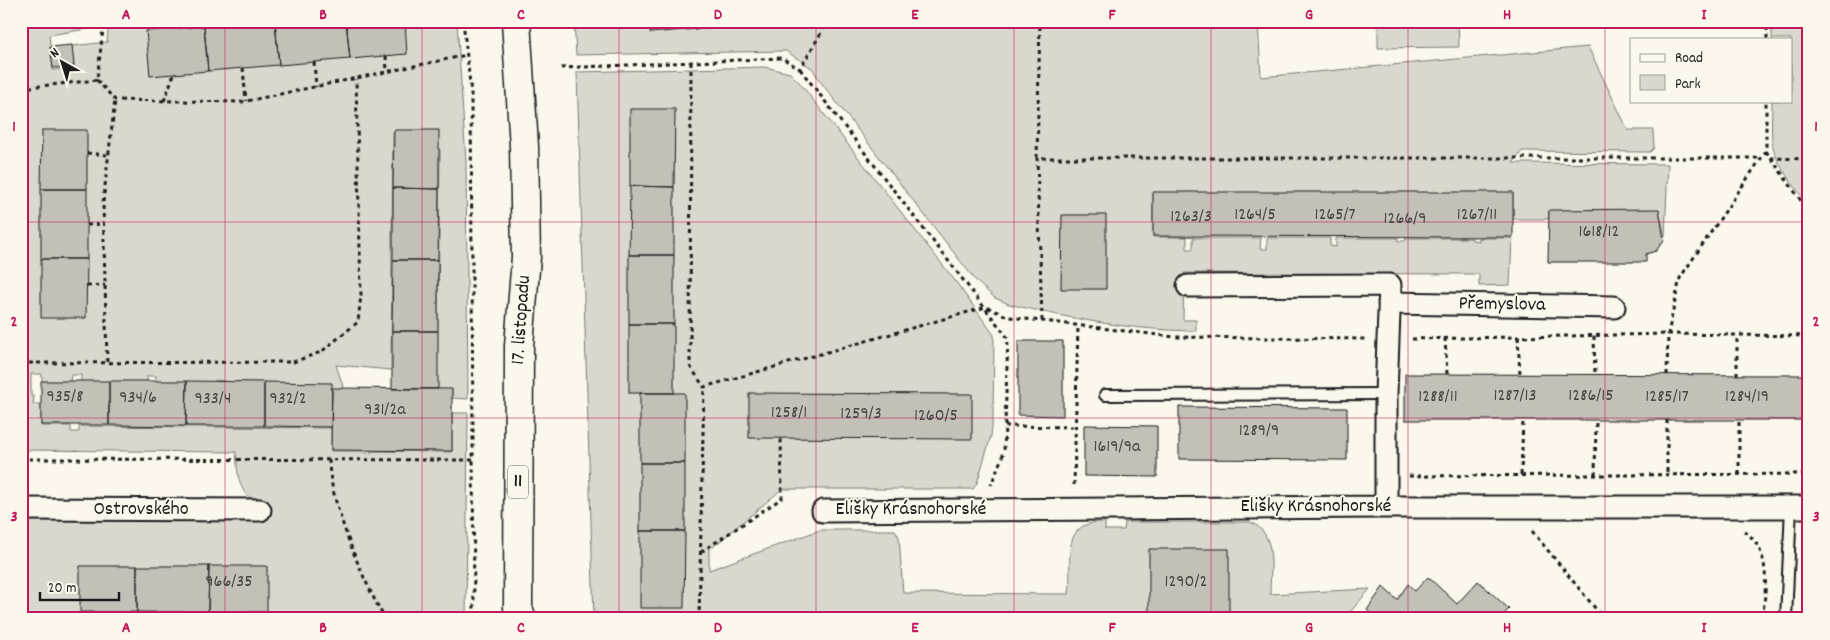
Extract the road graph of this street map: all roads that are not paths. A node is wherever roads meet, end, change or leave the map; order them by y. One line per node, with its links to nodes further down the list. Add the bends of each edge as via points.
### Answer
1 (516, 21): 12 (main road, 17. listopadu / 11, via 524,147 526,257 519,346 518,608)
2 (1188, 286): 3 (street, via 1390,285)
3 (1389, 303): 4 (street, Přemyslova); 5 (street)
4 (1614, 307)
5 (1386, 394): 6 (lane); 7 (street)
6 (1105, 395)
7 (1386, 506): 8 (street, Elišky Krásnohorské); 11 (street, Elišky Krásnohorské)
8 (1800, 507): 13 (lane)
9 (21, 509): 10 (street, Ostrovského)
10 (260, 510)
11 (823, 511)
12 (522, 619)
13 (1786, 619)

